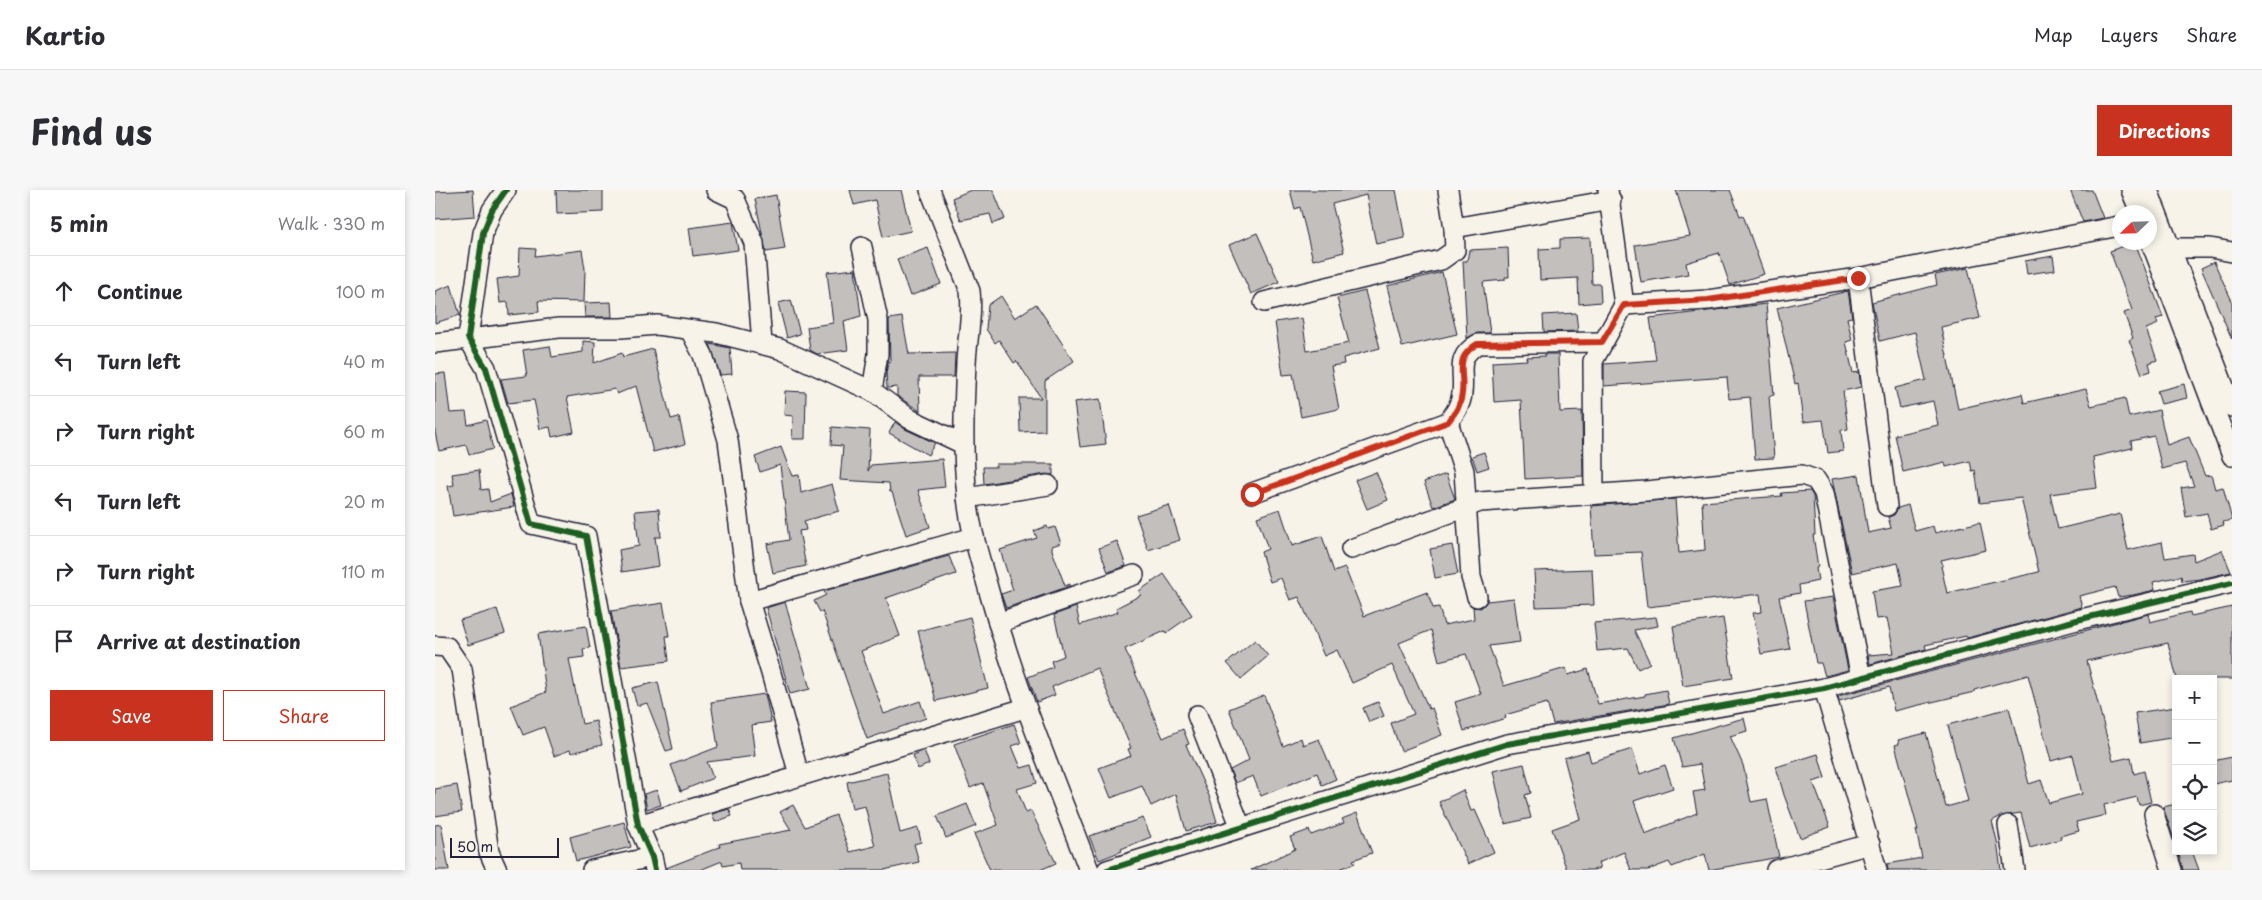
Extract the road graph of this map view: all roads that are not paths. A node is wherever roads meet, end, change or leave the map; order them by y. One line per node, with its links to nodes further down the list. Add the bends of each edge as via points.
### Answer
1 (506, 190): 19 (street, via 491,210 483,232)
2 (716, 190): 22 (street, via 735,199 754,243)
3 (930, 190): 26 (street, via 970,291 972,306)
4 (1448, 190): 10 (street)
5 (2131, 190): 8 (street)
6 (2148, 190): 12 (street)
7 (1609, 195): 10 (street); 17 (street)
8 (2137, 205)
9 (2112, 227): 15 (street)
10 (1455, 228): 16 (street, via 1455,250 1441,260)
11 (862, 247): 23 (street, via 877,320 878,354)
12 (2171, 248): 14 (street, via 2210,248); 24 (street)
13 (2154, 250): 27 (street)
14 (2232, 252)
15 (1858, 278): 17 (street, via 1708,300); 33 (street)
16 (1264, 302)
17 (1624, 305): 20 (street)
18 (690, 330): 19 (street, via 657,325 559,328); 22 (street); 39 (street, via 703,355 728,440)
19 (468, 338): 21 (street); 48 (street, via 486,368 531,524 586,536)
20 (1602, 342): 25 (street, via 1477,344 1467,350 1461,365 1462,393 1458,409); 30 (street, via 1593,361)
21 (435, 343)
22 (762, 343): 23 (street, via 780,348)
23 (872, 391): 26 (street, via 910,419)
24 (2232, 406)
25 (1448, 422): 29 (street); 32 (street, via 1464,471)
26 (963, 444): 31 (street)
27 (2232, 456)
28 (1048, 485): 31 (street)
29 (1252, 494)
30 (1594, 494): 32 (street); 42 (street, via 1802,475 1816,480 1824,492)
31 (967, 498): 34 (street)
32 (1467, 505): 35 (street); 38 (street, via 1471,577)
33 (1887, 506)
34 (974, 538): 39 (street); 40 (street)
35 (1351, 549)
36 (1134, 575): 40 (street)
37 (2232, 583): 42 (street, via 2077,620)
38 (1477, 597)
39 (749, 601): 46 (street)
40 (998, 623): 44 (street)
41 (435, 646): 53 (street, via 447,647 462,669 489,852)
42 (1861, 678): 43 (street)
43 (1824, 688): 50 (street, via 1507,744); 51 (street)
44 (1025, 708): 46 (street); 55 (street)
45 (1197, 715): 50 (street)
46 (799, 775): 48 (street)
47 (2154, 814): 60 (street)
48 (638, 825): 52 (street)
49 (2009, 825): 59 (street)
50 (1241, 828): 56 (street)
51 (1870, 844): 57 (street); 58 (street)
52 (654, 863): 54 (street)
53 (497, 870)
54 (592, 870)
55 (1089, 870)
56 (1107, 870)
57 (1777, 870)
58 (1877, 870)
59 (2015, 870)
60 (2172, 870)

